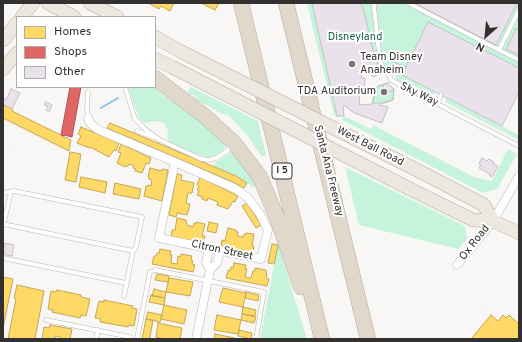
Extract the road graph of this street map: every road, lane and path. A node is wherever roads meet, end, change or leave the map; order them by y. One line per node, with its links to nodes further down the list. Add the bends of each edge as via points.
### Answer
1 (32, 3): 10 (main road)
2 (90, 3): 12 (main road)
3 (241, 3): 69 (highway, I 5)
4 (286, 3): 14 (highway, Santa Ana Freeway)
5 (291, 3): 14 (highway)
6 (408, 3): 20 (lane)
7 (374, 5): 13 (path, via 390,7); 19 (lane, Sky Way)
8 (53, 8): 11 (main road)
9 (519, 10): 20 (lane)
10 (23, 16)
11 (72, 16)
12 (115, 16)
13 (392, 16)
14 (290, 18): 70 (highway, Santa Ana Freeway)
15 (16, 25): 18 (main road)
16 (400, 35): 19 (path, via 399,43 393,50)
17 (156, 38): 47 (main road, West Ball Road, bridge, via 484,205)
18 (3, 40)
19 (379, 50): 25 (lane, Sky Way, via 380,61)
20 (499, 50): 23 (lane)
21 (16, 54): 24 (main road)
22 (156, 59): 47 (main road, West Ball Road, bridge, via 473,220)
23 (519, 60)
24 (3, 69)
25 (387, 74): 30 (path, via 371,85); 31 (lane, Sky Way, via 395,83)
26 (156, 79): 37 (highway, via 206,116)
27 (125, 88): 36 (lane, via 135,119)
28 (88, 92): 34 (lane)
29 (440, 95): 31 (lane)
30 (365, 98)
31 (437, 104): 39 (lane, Sky Way)
32 (18, 106): 33 (path, via 20,107)
33 (17, 112)
34 (88, 118): 43 (street, Citron Street, via 97,129)
35 (137, 131): 36 (lane)
36 (160, 140): 37 (lane, via 201,159 209,160 227,151)
37 (234, 143): 68 (highway, via 260,177 278,220)
38 (497, 145): 41 (path)
39 (519, 146)
40 (10, 150): 42 (path)
41 (495, 150)
42 (16, 153)
43 (174, 162): 50 (street, Citron Street, via 159,238); 52 (street, Citron Street, via 236,189 248,198 260,214 268,230 261,259)
44 (519, 176): 47 (street, Ox Road)
45 (11, 192): 46 (lane); 48 (lane); 51 (lane, via 142,217)
46 (3, 193)
47 (493, 221): 49 (main road, West Ball Road); 54 (street, Ox Road)
48 (3, 225): 51 (lane)
49 (519, 233)
50 (209, 249): 52 (street, Citron Street); 55 (street, via 206,262)
51 (133, 251): 57 (lane)
52 (220, 251): 55 (street, via 217,263)
53 (3, 258): 57 (lane)
54 (457, 266)
55 (210, 270): 56 (street)
56 (208, 280): 65 (lane, via 152,270); 66 (street); 67 (lane, via 264,292)
57 (126, 283): 58 (lane)
58 (124, 296)
59 (482, 308): 60 (path)
60 (487, 313)
61 (46, 320): 62 (lane)
62 (98, 330): 63 (lane); 64 (lane)
63 (130, 337)
64 (96, 339)
65 (137, 339)
66 (196, 339)
67 (256, 339)
68 (318, 339)
69 (322, 339)
70 (368, 339)

